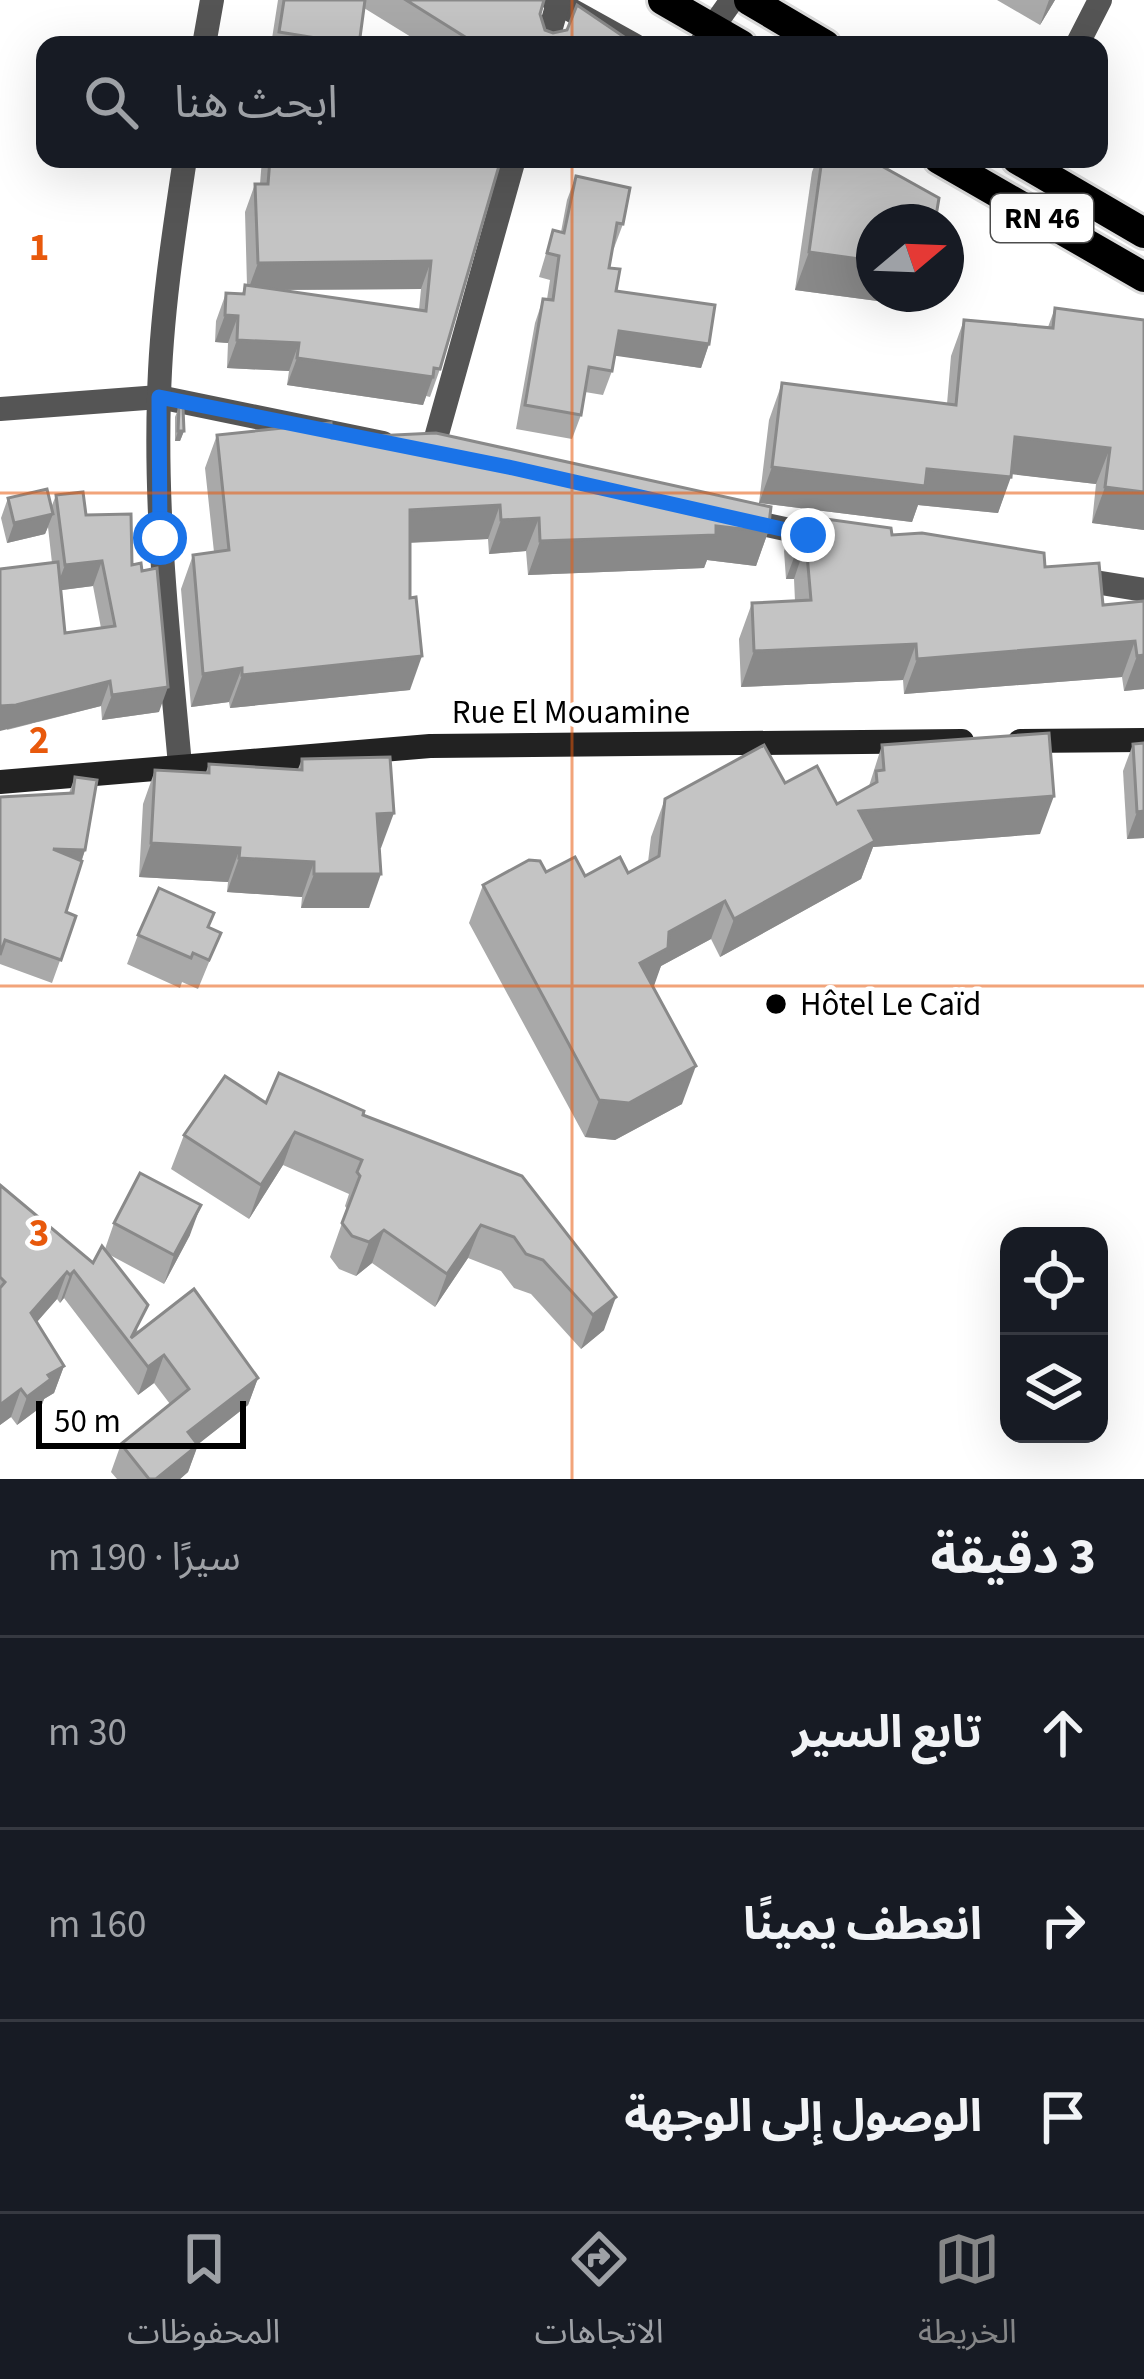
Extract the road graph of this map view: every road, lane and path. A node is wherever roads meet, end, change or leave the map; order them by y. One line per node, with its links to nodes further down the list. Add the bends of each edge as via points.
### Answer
1 (212, 0): 7 (street)
2 (662, 0): 10 (main road)
3 (731, 0): 11 (street)
4 (748, 0): 12 (main road)
5 (1100, 0): 13 (street)
6 (556, 1): 8 (street); 9 (street)
7 (206, 36)
8 (548, 36)
9 (618, 36)
10 (706, 36)
11 (708, 36)
12 (810, 36)
13 (1082, 36)
14 (184, 168): 20 (street)
15 (512, 168): 20 (street, via 442,454)
16 (955, 168): 19 (main road, RN 46)
17 (1033, 168): 18 (main road, RN 46)
18 (1144, 233)
19 (1144, 277)
20 (159, 397): 21 (street); 27 (street, via 160,538)
21 (0, 409)
22 (717, 514): 23 (street)
23 (853, 542)
24 (1054, 575): 25 (street)
25 (1144, 590)
26 (1144, 740): 27 (main road, Rue El Mouamine, via 430,746)
27 (181, 765): 28 (main road, Rue El Mouamine)
28 (0, 782)

